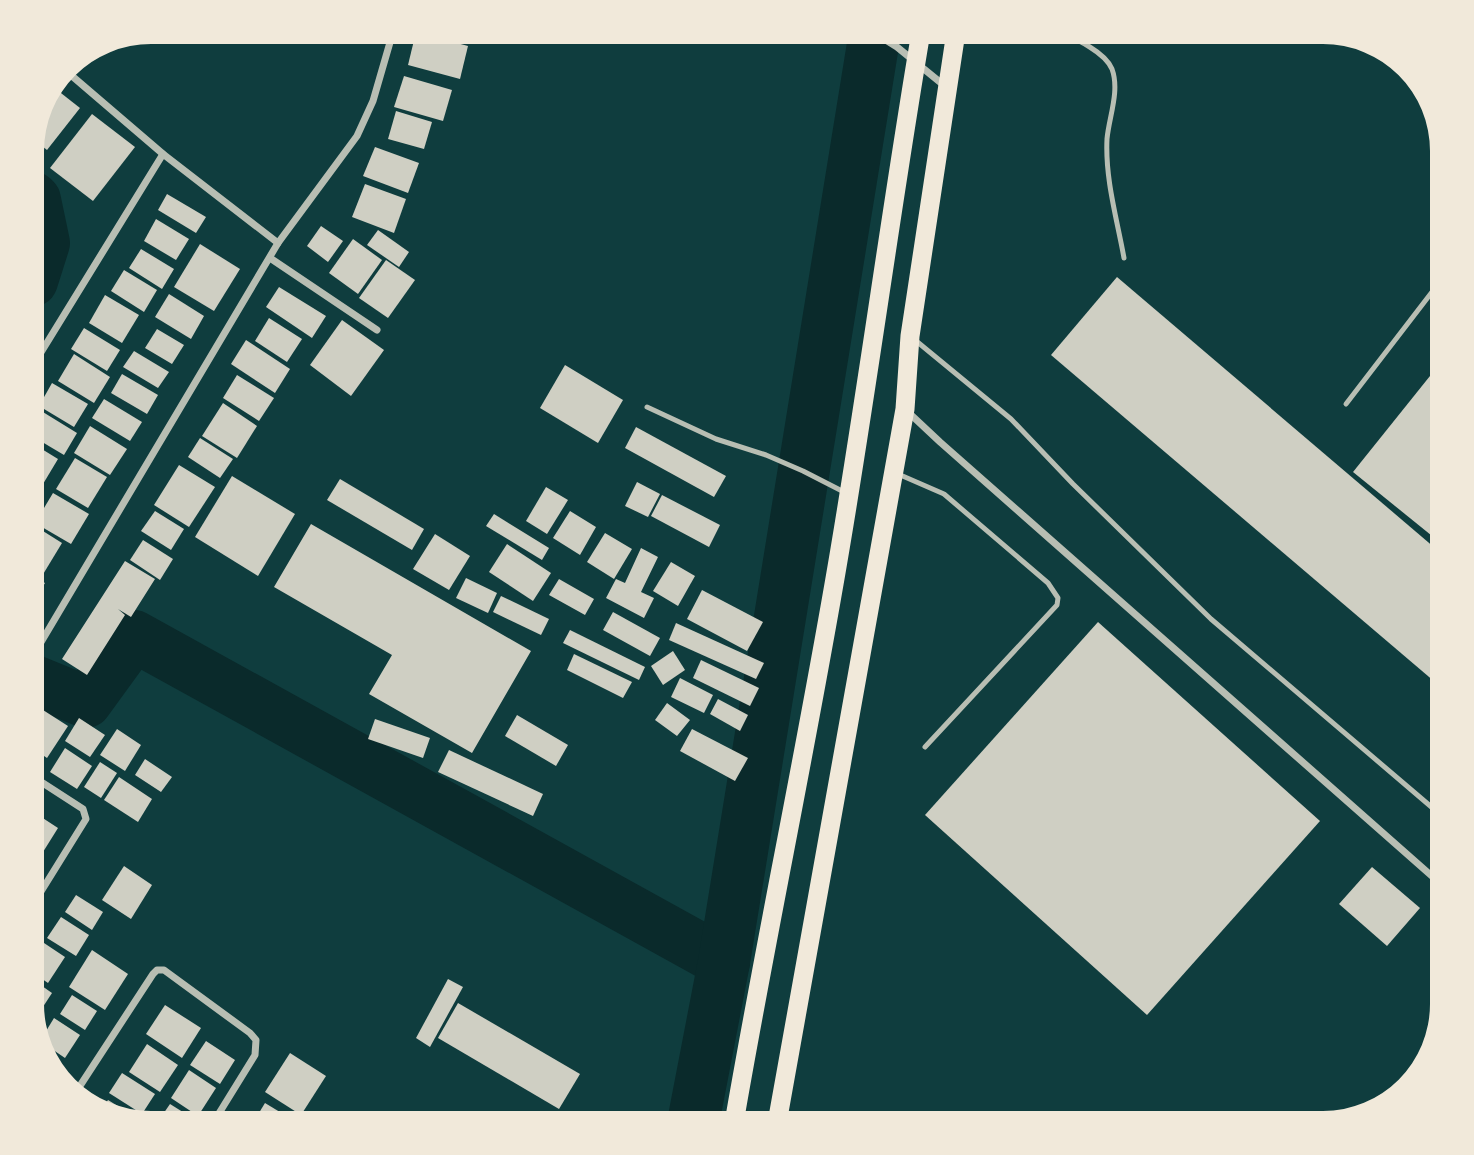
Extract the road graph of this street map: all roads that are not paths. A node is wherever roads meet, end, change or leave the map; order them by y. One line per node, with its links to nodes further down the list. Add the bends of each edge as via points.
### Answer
1 (390, 44): 10 (street, via 357,136)
2 (892, 44): 6 (street)
3 (919, 44): 6 (highway)
4 (954, 44): 8 (highway)
5 (1083, 44): 12 (lane, via 1111,67 1109,181)
6 (916, 61): 8 (street); 21 (highway)
7 (74, 77): 9 (street)
8 (947, 88): 15 (highway)
9 (163, 154): 10 (street); 16 (street)
10 (278, 243): 11 (street)
11 (270, 258): 14 (street); 22 (street)
12 (1124, 258)
13 (1430, 296): 17 (lane)
14 (377, 330)
15 (910, 336): 19 (highway); 25 (lane, via 1011,419 1212,619)
16 (44, 347)
17 (1346, 404)
18 (646, 407): 21 (lane, via 803,471)
19 (905, 409): 20 (highway); 26 (street)
20 (895, 473): 23 (lane, via 952,500 1048,583 1058,598 1057,605); 31 (highway)
21 (849, 495): 30 (highway)
22 (44, 638)
23 (925, 747)
24 (44, 784): 27 (street, via 83,809 86,819)
25 (1430, 805)
26 (1430, 874)
27 (44, 887)
28 (81, 1084): 29 (street, via 153,974 164,970 256,1040 255,1055)
29 (221, 1111)
30 (736, 1111)
31 (779, 1111)

